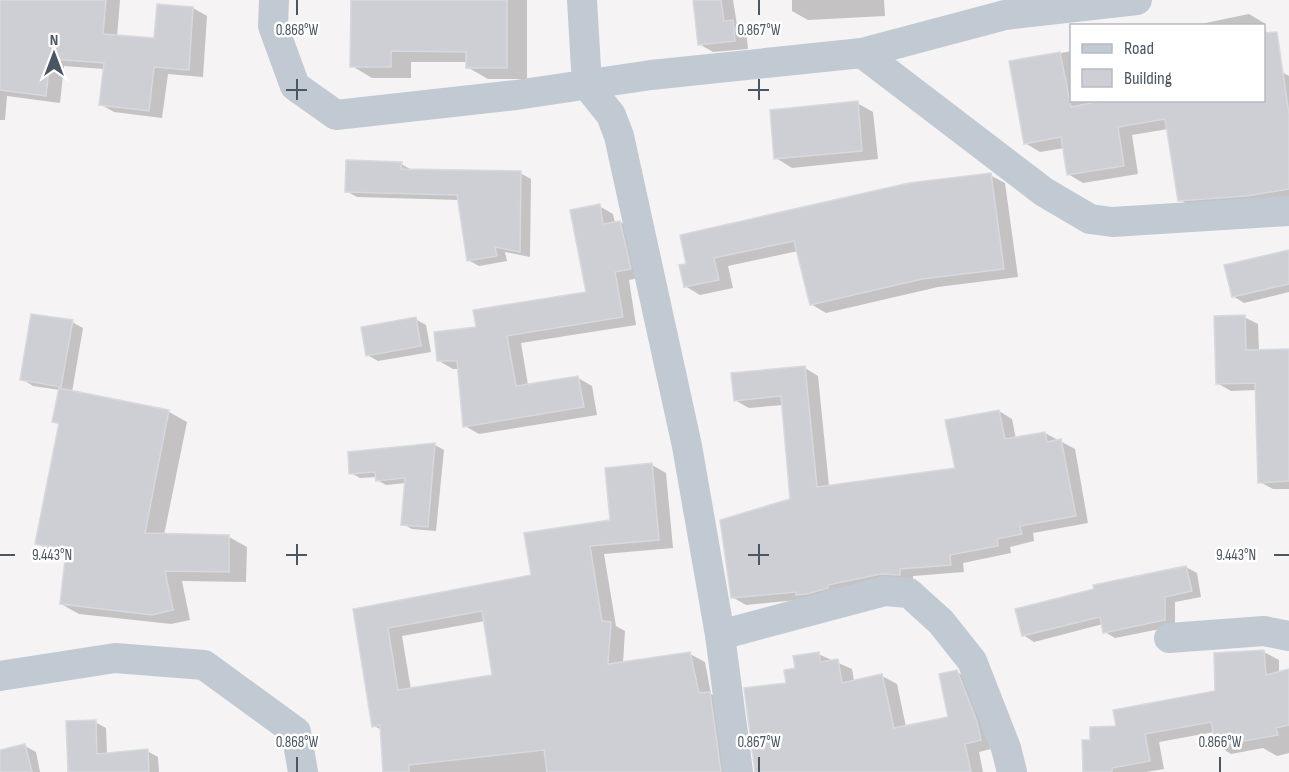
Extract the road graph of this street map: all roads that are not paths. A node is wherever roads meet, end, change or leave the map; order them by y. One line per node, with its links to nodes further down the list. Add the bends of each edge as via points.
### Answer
1 (274, 0): 5 (street, via 273,26 295,86 336,115)
2 (582, 0): 5 (street)
3 (1137, 0): 4 (street, via 1005,15)
4 (862, 53): 5 (street); 6 (street, via 1044,192 1090,219 1112,222)
5 (587, 84): 7 (street, via 611,115 619,136 687,446)
6 (1289, 211)
7 (720, 635): 12 (street); 13 (street, via 885,591 909,593 941,622 972,661)
8 (1289, 636): 9 (street, via 1264,631)
9 (1169, 638)
10 (0, 676): 11 (street, via 115,658 204,665 296,732)
11 (303, 772)
12 (738, 772)
13 (1012, 772)

